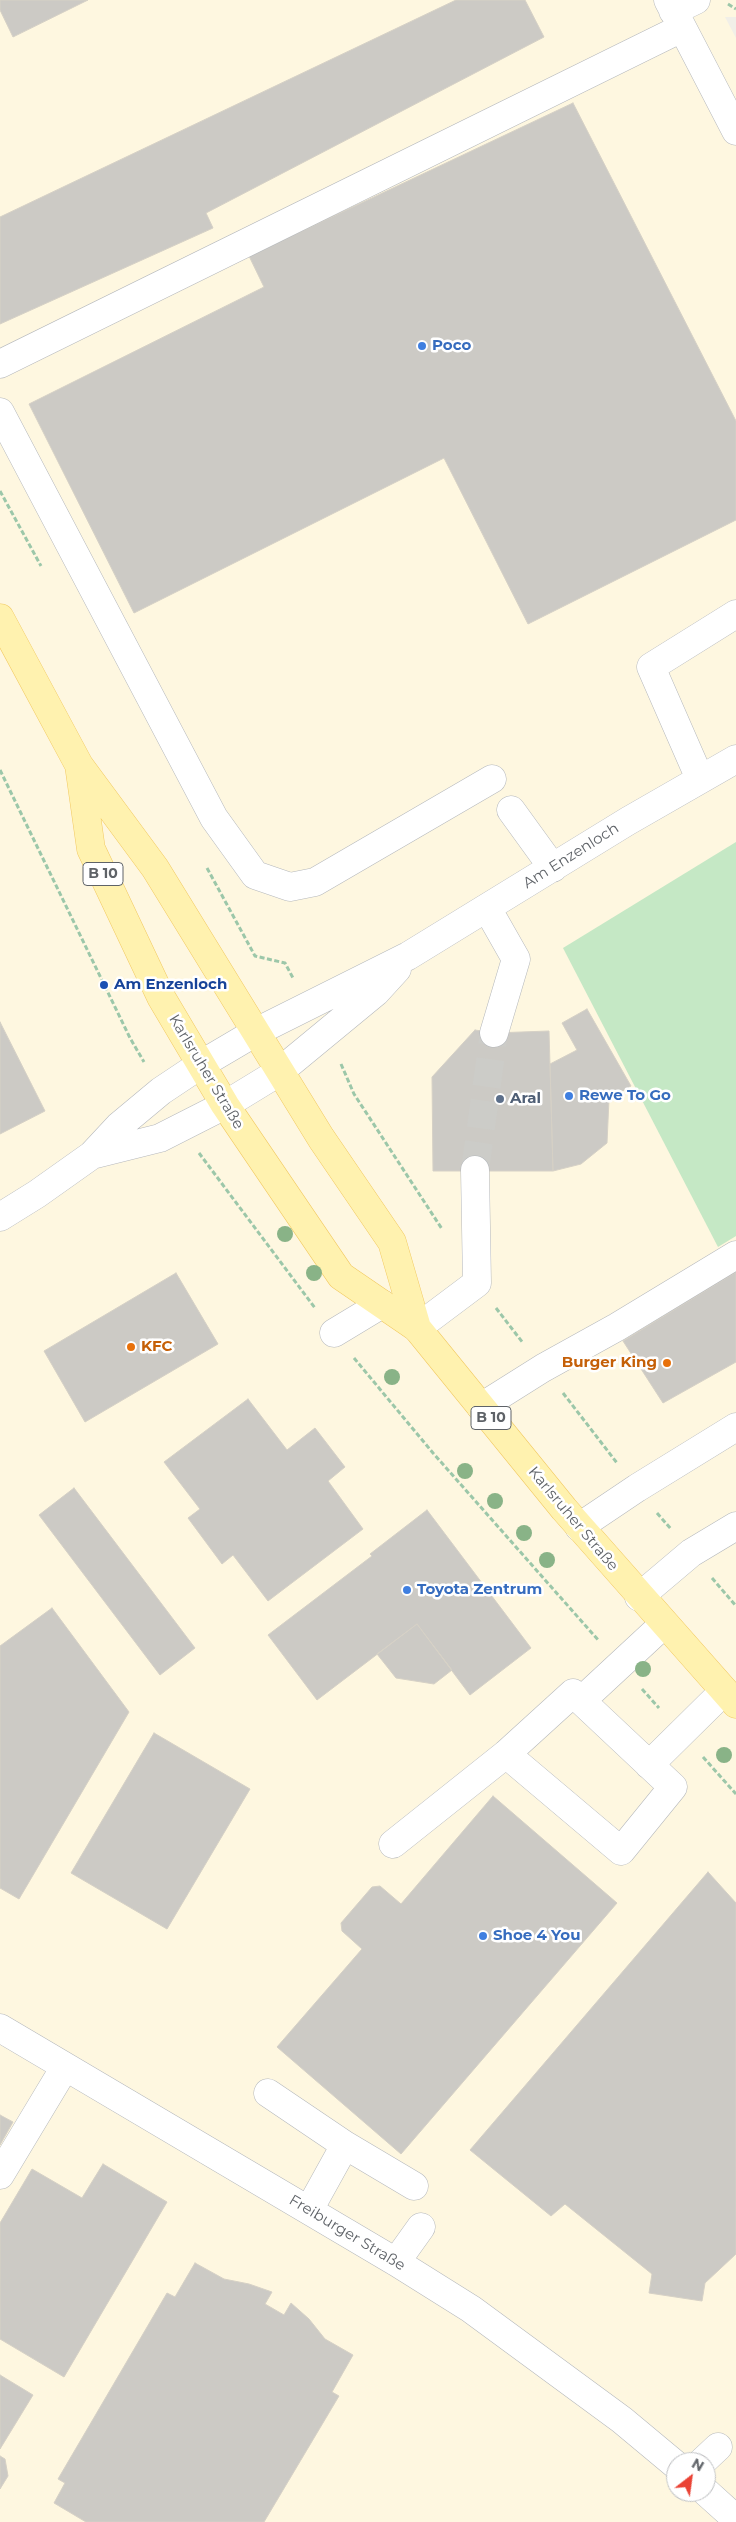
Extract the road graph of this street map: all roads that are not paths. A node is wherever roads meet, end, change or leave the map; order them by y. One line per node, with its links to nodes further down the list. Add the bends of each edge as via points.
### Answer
1 (680, 10): 2 (street); 3 (street)
2 (736, 131)
3 (0, 364)
4 (0, 412): 9 (street, via 214,818 255,875 290,887 315,882)
5 (736, 614): 10 (street, via 651,667)
6 (0, 618): 8 (main road, Karlsruher Straße / B 10)
7 (736, 759): 10 (street, Am Enzenloch)
8 (79, 765): 15 (main road, Karlsruher Straße / B 10, via 155,868); 17 (main road, Karlsruher Straße / B 10, via 91,849 150,976)
9 (492, 779)
10 (700, 779): 12 (street, Am Enzenloch)
11 (511, 810): 12 (street)
12 (553, 868): 13 (street, Am Enzenloch)
13 (487, 908): 14 (street, Am Enzenloch); 16 (street, via 516,959)
14 (408, 956): 15 (street, Am Enzenloch); 18 (street, Am Enzenloch, via 376,992)
15 (256, 1032): 17 (street, Am Enzenloch); 18 (main road, Karlsruher Straße / B 10)
16 (494, 1033)
17 (200, 1066): 19 (main road, Karlsruher Straße / B 10); 20 (street, Am Enzenloch, via 161,1091 119,1126)
18 (280, 1072): 19 (street, Am Enzenloch); 25 (main road, Karlsruher Straße / B 10, via 392,1242)
19 (225, 1105): 20 (street, Am Enzenloch, via 160,1138); 24 (main road, Karlsruher Straße / B 10, via 341,1276)
20 (92, 1155): 22 (street)
21 (475, 1170): 25 (street, via 477,1283)
22 (0, 1217)
23 (736, 1255): 27 (street)
24 (382, 1304): 25 (main road, Karlsruher Straße / B 10); 26 (street)
25 (417, 1328): 27 (main road, Karlsruher Straße / B 10)
26 (334, 1333)
27 (481, 1407): 30 (main road, Karlsruher Straße / B 10)
28 (736, 1427): 30 (street)
29 (736, 1526): 31 (street, via 691,1554)
30 (580, 1527): 31 (main road, Karlsruher Straße / B 10)
31 (639, 1597): 32 (main road, Karlsruher Straße / B 10)
32 (664, 1624): 33 (main road, Karlsruher Straße / B 10); 34 (street)
33 (730, 1698): 36 (street)
34 (580, 1701): 35 (street, via 573,1693); 36 (street)
35 (506, 1754): 36 (street, via 622,1851 673,1787); 37 (street)
36 (649, 1765)
37 (393, 1844)
38 (0, 2028): 39 (street, Freiburger Straße)
39 (65, 2066): 42 (street); 44 (street, Freiburger Straße)
40 (268, 2093): 41 (street)
41 (345, 2145): 43 (street); 44 (street)
42 (0, 2176)
43 (414, 2186)
44 (309, 2210): 46 (street, Freiburger Straße)
45 (421, 2227): 46 (street)
46 (396, 2262): 47 (street, Freiburger Straße, via 540,2358)
47 (666, 2457)
48 (716, 2501): 49 (street)
49 (736, 2519)

